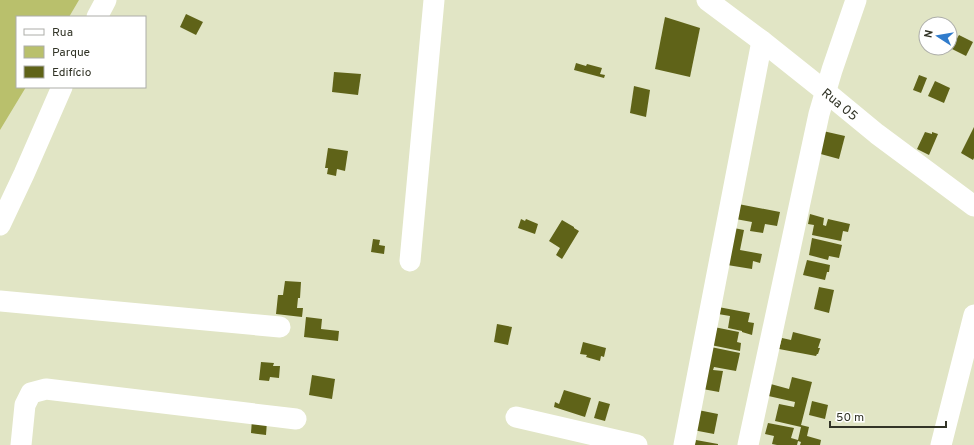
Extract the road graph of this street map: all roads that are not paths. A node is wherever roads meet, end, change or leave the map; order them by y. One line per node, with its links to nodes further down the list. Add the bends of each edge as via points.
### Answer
1 (106, 0): 5 (street)
2 (434, 0): 11 (street)
3 (856, 0): 8 (street)
4 (715, 3): 6 (street, Rua 05)
5 (98, 16)
6 (762, 41): 8 (street, Rua 05); 19 (street)
7 (62, 88): 10 (street)
8 (826, 92): 9 (street, Rua 05, via 877,134); 20 (street, via 819,114)
9 (974, 206)
10 (0, 225)
11 (410, 261)
12 (0, 301): 14 (street)
13 (974, 315): 21 (street)
14 (280, 327)
15 (516, 417): 18 (street)
16 (296, 420): 17 (street, via 46,389 31,392 25,405)
17 (21, 445)
18 (637, 445)
19 (684, 445)
20 (748, 445)
21 (941, 445)

